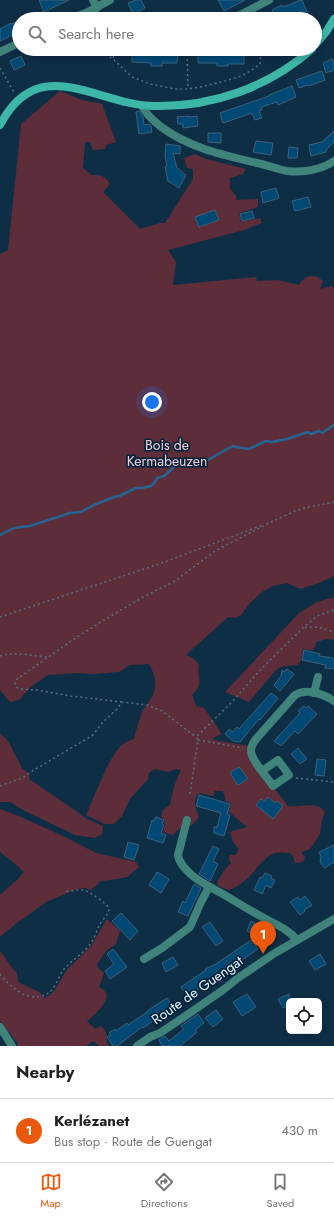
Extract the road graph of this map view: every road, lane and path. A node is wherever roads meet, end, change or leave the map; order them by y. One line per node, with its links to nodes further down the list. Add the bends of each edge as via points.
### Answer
1 (93, 0): 4 (street)
2 (110, 0): 4 (street)
3 (269, 0): 6 (street)
4 (97, 8): 5 (street)
5 (87, 12)
6 (246, 12)
7 (334, 19): 8 (main road)
8 (322, 37)
9 (12, 46): 10 (street)
10 (0, 52)
11 (108, 56): 16 (path)
12 (114, 56): 16 (path)
13 (187, 56): 18 (path)
14 (261, 56): 18 (path, via 260,64 240,76)
15 (304, 56): 20 (main road, via 277,75 235,94 193,104)
16 (113, 59): 18 (path, via 132,77 141,81 164,88)
17 (0, 68): 19 (path)
18 (188, 89)
19 (18, 100): 20 (main road, via 40,88 63,86); 21 (main road)
20 (142, 106): 22 (street, via 146,114 176,137 221,154 287,171 314,170)
21 (0, 125)
22 (334, 161)
23 (334, 502): 24 (path, via 305,508)
24 (271, 522): 26 (path, via 159,564); 30 (path, via 216,551 175,581 145,596)
25 (334, 610): 27 (path, via 317,616)
26 (0, 617)
27 (303, 628): 28 (path, via 310,626); 35 (path)
28 (334, 632)
29 (0, 656): 30 (path, via 22,654)
30 (48, 657): 34 (path, via 17,679 16,687)
31 (318, 678): 32 (street)
32 (314, 693): 33 (street); 37 (street, via 301,692 295,695 256,739)
33 (334, 701)
34 (122, 702): 35 (path, via 147,705 162,711); 41 (path, via 93,735 22,778)
35 (196, 737): 36 (path)
36 (198, 740): 37 (path); 42 (path)
37 (251, 750): 38 (street)
38 (262, 771): 39 (street, via 273,786); 39 (street, via 278,760)
39 (289, 775): 40 (path, via 293,778)
40 (334, 782)
41 (0, 786)
42 (190, 794)
43 (187, 820): 44 (street, via 178,859 193,877)
44 (209, 887): 47 (street, via 291,932); 48 (street, via 190,927)
45 (64, 891): 49 (path, via 84,890 109,908 91,943 66,968 53,990 41,997 28,995 10,986)
46 (334, 919): 47 (street, Route de Guengat)
47 (296, 940): 52 (street, Route de Guengat)
48 (144, 959)
49 (0, 974)
50 (0, 1027): 51 (street)
51 (12, 1046)
52 (137, 1046)

